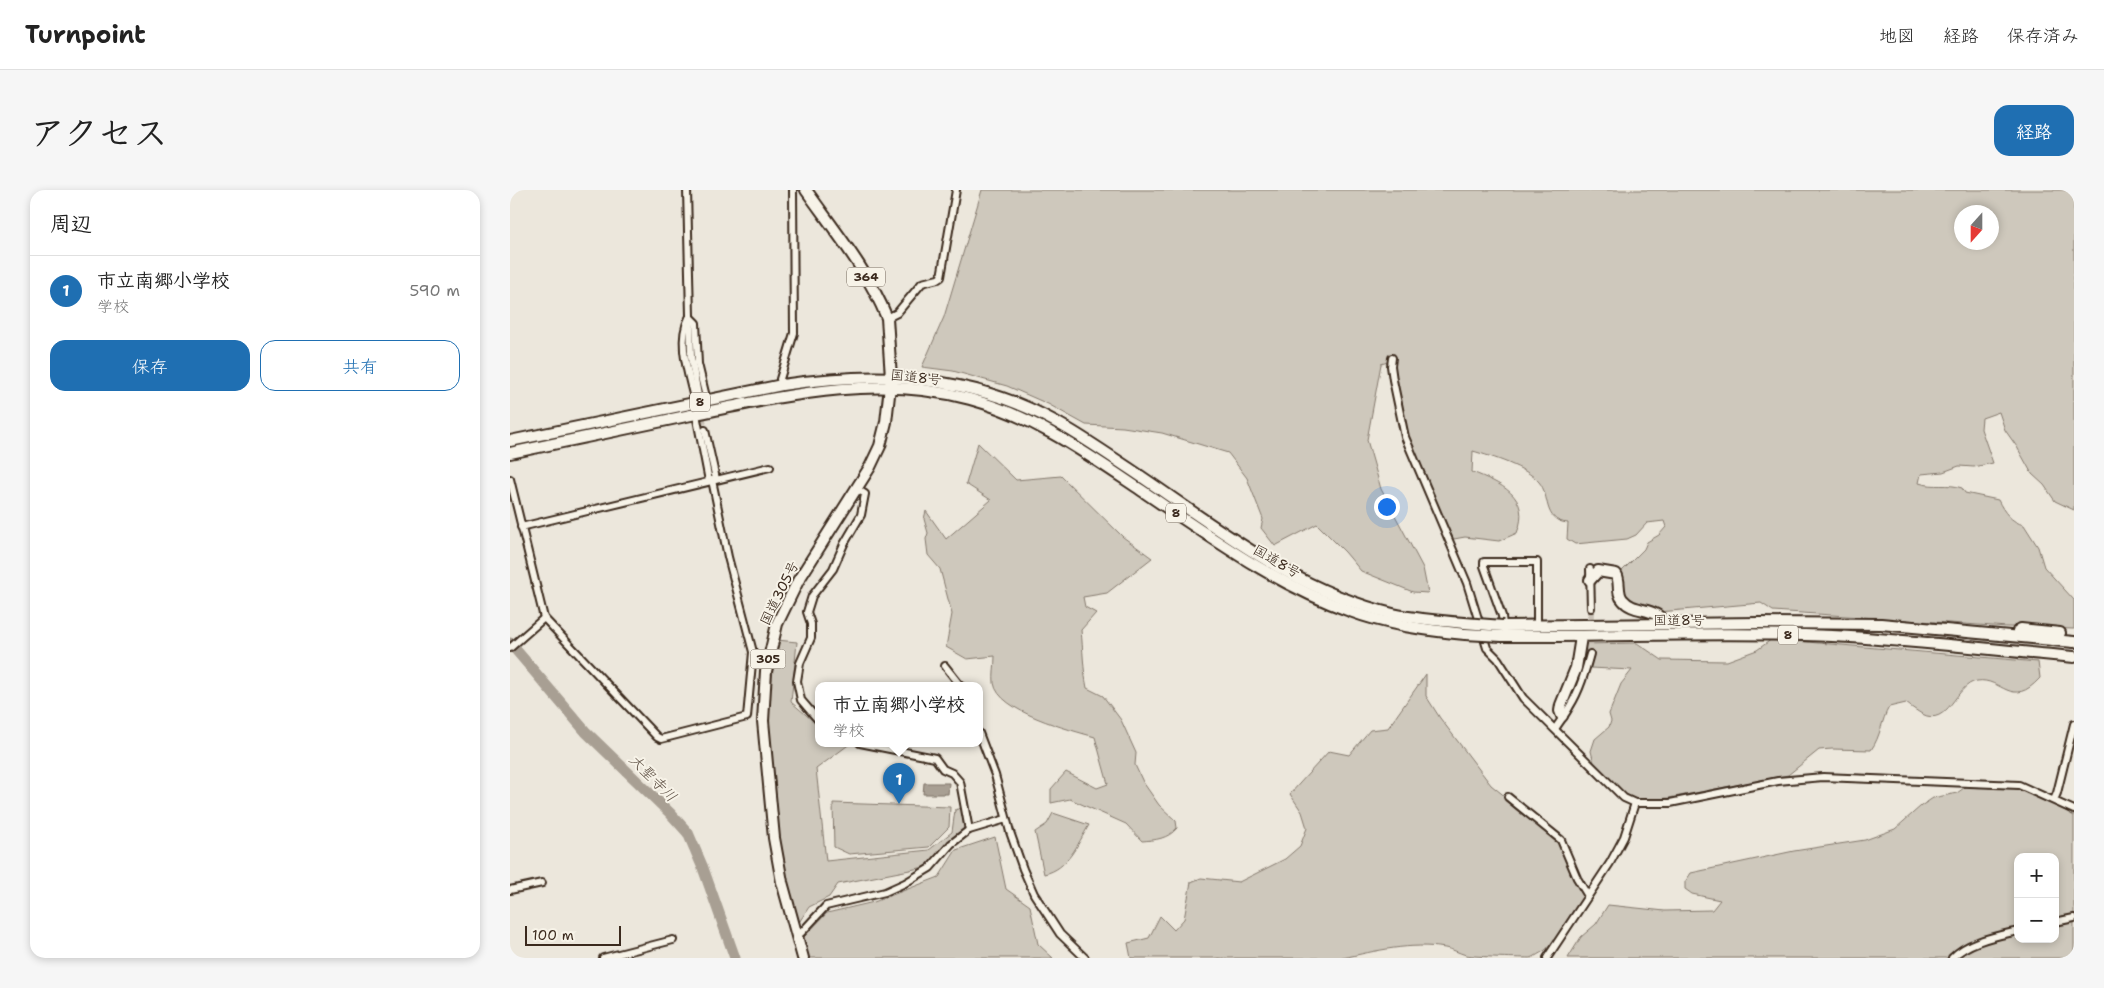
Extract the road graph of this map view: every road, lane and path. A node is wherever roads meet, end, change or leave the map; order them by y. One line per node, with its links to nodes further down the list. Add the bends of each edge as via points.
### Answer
1 (687, 190): 5 (street)
2 (793, 190): 9 (street, via 794,333 780,379)
3 (806, 190): 6 (highway, 364, via 874,289)
4 (956, 190): 6 (street, via 941,277 922,282 898,313)
5 (690, 317): 10 (street, via 696,324); 10 (street, via 684,334 685,355)
6 (887, 318): 8 (highway, 364)
7 (1392, 358): 39 (street, via 1393,380 1405,437 1467,583 1487,648 1498,659 1522,698)
8 (890, 382): 9 (highway, 国道8号 / 8, via 856,377); 11 (highway, 国道8号 / 8, via 779,396); 18 (highway, 国道305号 / 305, via 884,433); 26 (highway, 国道8号 / 8, bridge, via 969,398 1039,425 1229,549 1287,583 1351,612 1413,628)
9 (782, 385): 10 (highway, 国道8号 / 8)
10 (700, 400): 13 (highway, 国道8号 / 8)
11 (696, 414): 14 (highway, 国道8号 / 8); 17 (street)
12 (705, 430): 17 (street)
13 (510, 441)
14 (510, 453)
15 (770, 467): 17 (street)
16 (510, 479): 19 (street)
17 (713, 480): 19 (street); 23 (street, via 728,556 753,652 747,717 661,739)
18 (857, 489): 36 (street, via 865,494 861,515 833,570 812,596 807,612 811,638 800,663 797,681 801,700); 53 (highway, 国道305号 / 305, via 790,596 777,624 766,671 763,721 772,828)
19 (521, 527): 23 (street)
20 (1590, 569): 21 (street)
21 (1590, 580): 22 (street); 24 (highway, via 1598,572 1616,574 1619,593 1624,601 1634,608 1658,615)
22 (1591, 608)
23 (544, 618): 31 (street)
24 (1665, 624): 25 (highway, 国道8号 / 8); 27 (highway, 国道8号 / 8, via 1881,624)
25 (1537, 625): 26 (highway, 国道8号 / 8); 26 (street, via 1538,562 1484,562 1502,616)
26 (1502, 631): 29 (highway, 国道8号 / 8)
27 (2007, 635): 28 (highway, via 2021,629); 30 (highway, 国道8号 / 8)
28 (2074, 635)
29 (1580, 637): 33 (highway, 国道8号 / 8, via 1661,634 1834,636); 37 (highway, via 1576,668 1561,705)
30 (2074, 642)
31 (510, 648)
32 (1590, 654): 37 (street, via 1580,686)
33 (2074, 657)
34 (945, 666): 35 (street)
35 (958, 682)
36 (815, 716)
37 (1562, 716): 39 (street)
38 (2074, 724): 43 (street)
39 (1555, 729): 44 (street, via 1616,792)
40 (983, 744): 46 (street)
41 (880, 747): 47 (street, via 935,758 943,769 952,773 960,782)
42 (1508, 797): 50 (street, via 1561,840)
43 (2054, 800): 44 (street, via 2019,785 1823,777 1778,781 1670,803); 45 (street)
44 (1635, 803): 50 (street, via 1624,837)
45 (2074, 810)
46 (1006, 819): 47 (street); 58 (street, via 1034,894 1060,934)
47 (969, 830): 53 (street, via 919,876 885,892 826,906 805,930)
48 (542, 883): 49 (street)
49 (510, 890)
50 (1588, 896): 59 (street)
51 (2074, 918): 52 (street)
52 (2059, 921)
53 (796, 932): 57 (highway, 国道305号 / 305)
54 (2014, 932): 60 (street, via 1977,943)
55 (673, 940): 56 (street)
56 (603, 958)
57 (803, 958)
58 (1085, 958)
59 (1547, 958)
60 (1952, 958)

